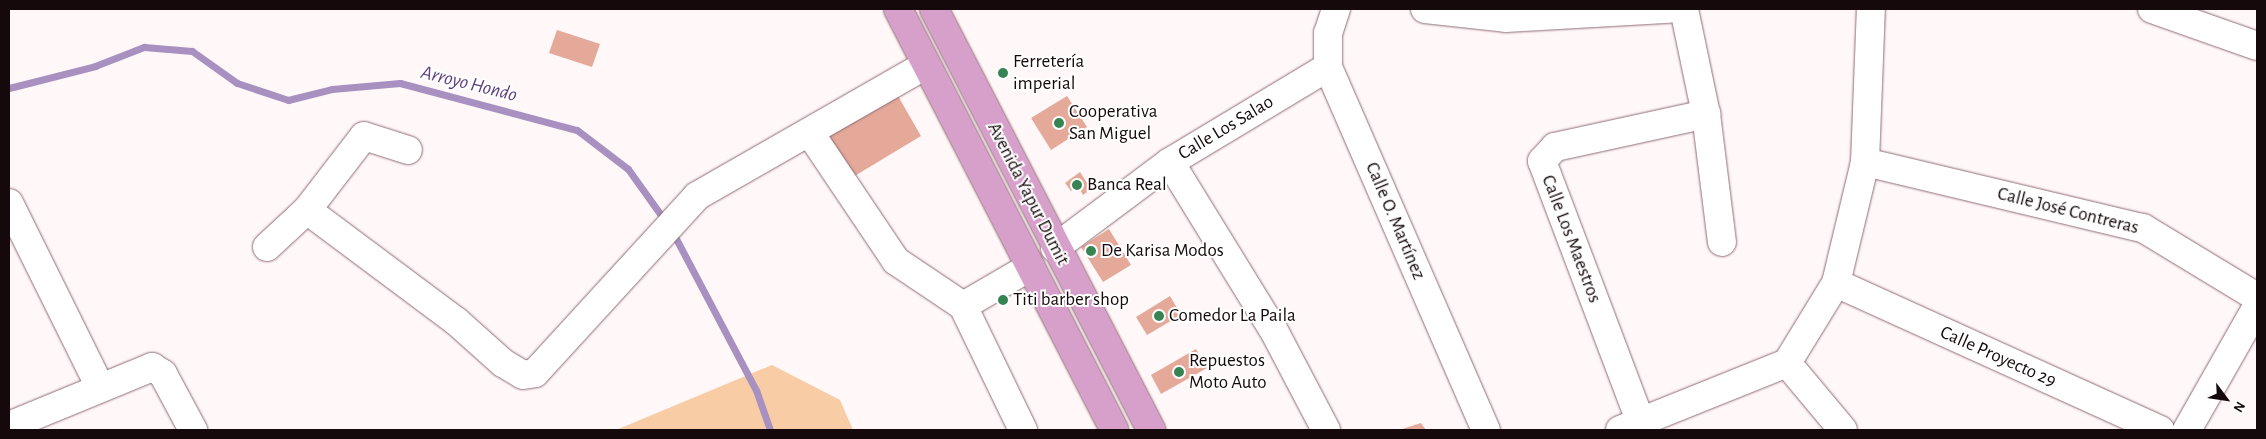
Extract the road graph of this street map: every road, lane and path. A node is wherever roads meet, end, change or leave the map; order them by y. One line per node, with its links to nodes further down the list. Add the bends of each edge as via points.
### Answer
1 (898, 9): 9 (main road, Avenida Yapur Dumit)
2 (934, 9): 20 (main road, Avenida Yapur Dumit)
3 (1336, 9): 10 (street, Calle O. Martínez, via 1328,33)
4 (1425, 9): 5 (street, via 1506,18)
5 (1668, 9): 11 (street)
6 (1871, 9): 15 (street)
7 (2152, 9): 8 (street)
8 (2257, 46)
9 (926, 65): 12 (street); 21 (main road, Avenida Yapur Dumit)
10 (1328, 67): 14 (street, Calle Los Salao); 35 (street, Calle O. Martínez)
11 (1706, 114): 18 (street); 29 (street, Calle Los Maestros, via 1555,148 1542,161)
12 (810, 133): 17 (street, via 688,204 545,365 523,375); 24 (street, via 896,261)
13 (408, 150): 17 (street, via 364,136)
14 (1170, 162): 20 (street, Calle Los Salao); 34 (street, via 1274,332)
15 (1865, 162): 22 (street); 23 (street, Calle José Contreras, via 2143,228)
16 (9, 203): 27 (street)
17 (307, 210): 19 (street)
18 (1722, 242)
19 (267, 247)
20 (1055, 248): 33 (main road, Avenida Yapur Dumit)
21 (1030, 267): 24 (street); 32 (main road, Avenida Yapur Dumit)
22 (1836, 283): 26 (street); 37 (street, Calle Proyecto 29)
23 (2257, 296)
24 (963, 306): 31 (street)
25 (2257, 306): 38 (street)
26 (1788, 363): 29 (street); 36 (street)
27 (100, 387): 28 (street); 30 (street, via 152,367 163,374)
28 (9, 426)
29 (1631, 426)
30 (193, 430)
31 (1023, 430)
32 (1114, 430)
33 (1151, 430)
34 (1326, 430)
35 (1486, 430)
36 (1843, 430)
37 (2160, 430)
38 (2187, 430)

